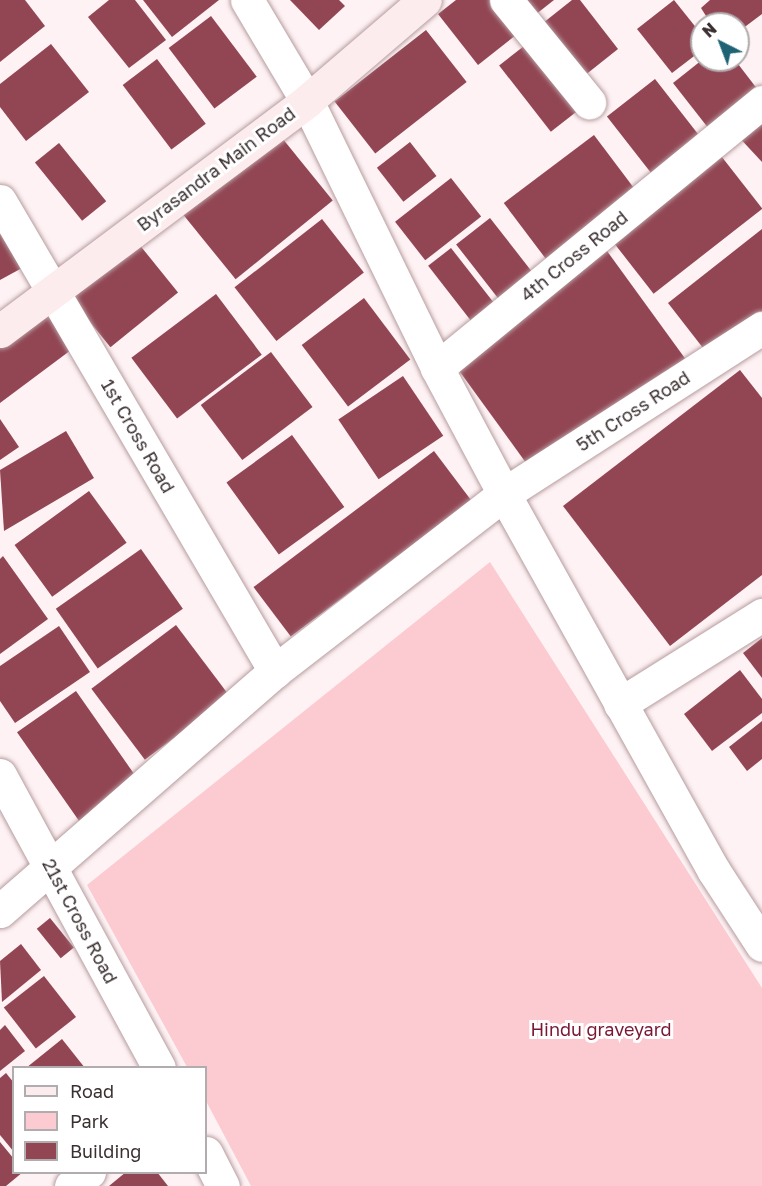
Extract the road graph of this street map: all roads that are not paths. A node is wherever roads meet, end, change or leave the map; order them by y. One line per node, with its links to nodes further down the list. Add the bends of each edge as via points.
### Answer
1 (247, 0): 4 (street)
2 (425, 0): 4 (street, Byrasandra Main Road)
3 (506, 0): 5 (street)
4 (308, 100): 8 (street, Byrasandra Main Road); 11 (street)
5 (589, 102)
6 (762, 102): 11 (street, 4th Cross Road)
7 (0, 201): 8 (street, 1st Cross Road)
8 (53, 291): 10 (street, Byrasandra Main Road); 14 (street, 1st Cross Road)
9 (762, 328): 12 (street, 5th Cross Road)
10 (0, 331)
11 (436, 368): 12 (street)
12 (504, 494): 14 (street, 5th Cross Road); 15 (street)
13 (762, 615): 15 (street)
14 (275, 671): 17 (street, 5th Cross Road)
15 (620, 704): 18 (street)
16 (0, 776): 17 (street, 21st Cross Road)
17 (52, 868): 19 (street, 5th Cross Road); 21 (street, 21st Cross Road)
18 (751, 907): 20 (street)
19 (0, 911)
20 (762, 945)
21 (158, 1066)
22 (207, 1155): 25 (street)
23 (88, 1174): 24 (street)
24 (71, 1186)
25 (223, 1186)

